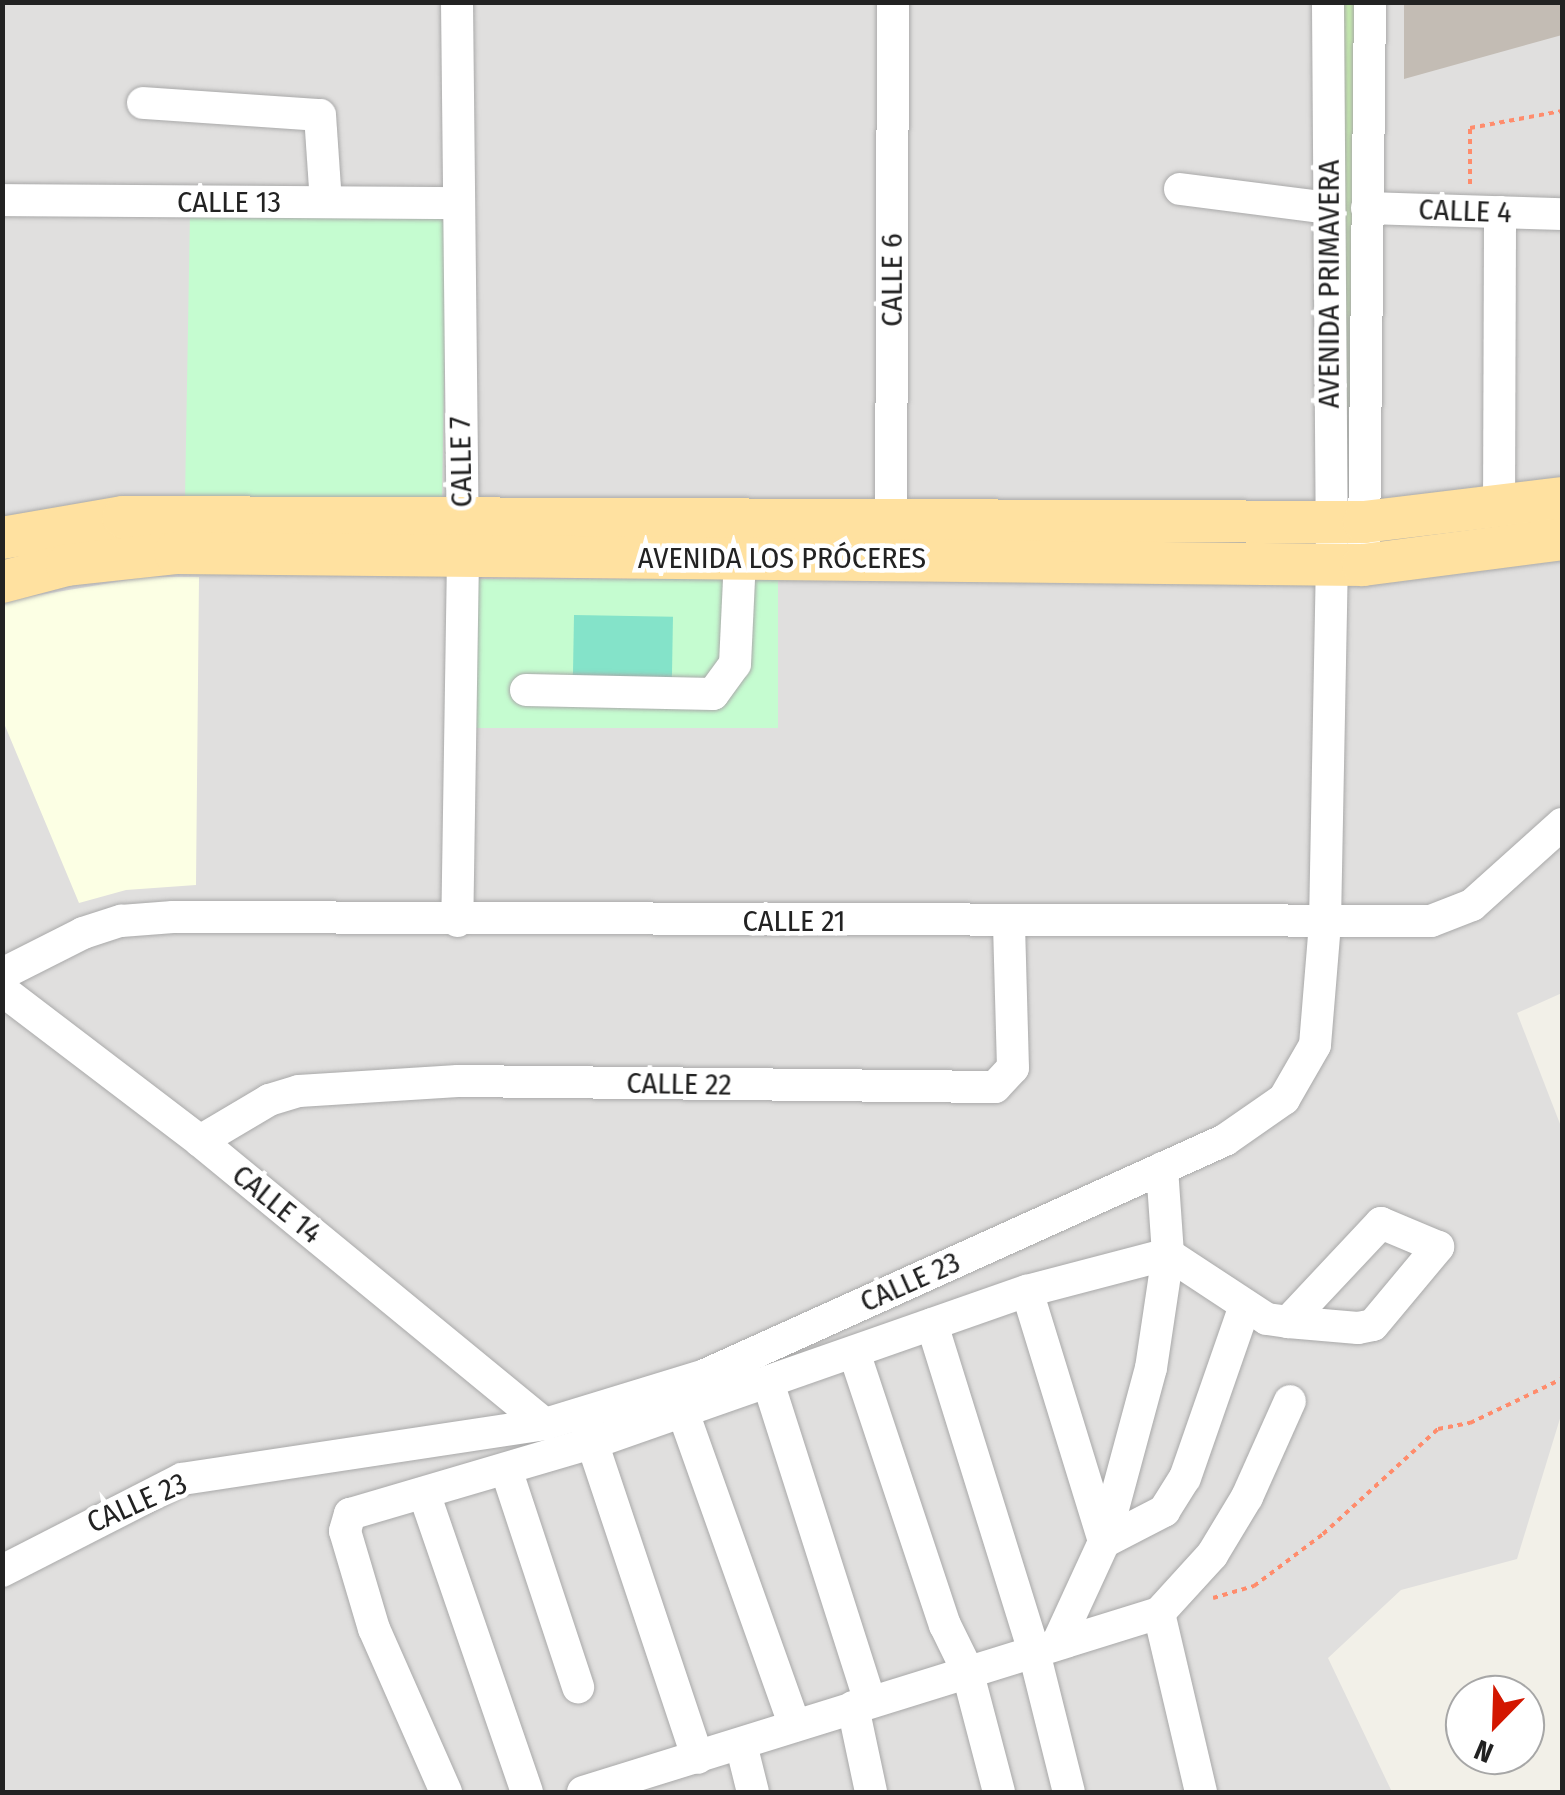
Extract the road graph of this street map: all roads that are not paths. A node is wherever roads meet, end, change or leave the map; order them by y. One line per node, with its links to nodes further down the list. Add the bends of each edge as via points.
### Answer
1 (457, 2): 9 (street, CALLE 7)
2 (893, 2): 19 (street, CALLE 6)
3 (1328, 2): 10 (street, AVENIDA PRIMAVERA)
4 (1370, 2): 11 (street, AVENIDA PRIMAVERA)
5 (143, 103): 8 (street, via 320,115)
6 (1180, 190): 10 (street)
7 (2, 200): 8 (street, CALLE 13)
8 (326, 202): 9 (street, CALLE 13)
9 (456, 203): 18 (street, CALLE 7)
10 (1328, 208): 16 (street, AVENIDA PRIMAVERA)
11 (1368, 208): 12 (street, CALLE 4); 16 (street, AVENIDA PRIMAVERA)
12 (1485, 212): 13 (street, CALLE 4); 15 (street)
13 (1562, 214)
14 (1562, 498): 15 (main road, AVENIDA LOS PRÓCERES)
15 (1499, 510): 16 (main road, AVENIDA LOS PRÓCERES)
16 (1347, 521): 19 (main road, AVENIDA LOS PRÓCERES); 22 (street, AVENIDA PRIMAVERA)
17 (2, 538): 18 (main road, AVENIDA LOS PRÓCERES, via 123,517)
18 (462, 538): 19 (main road, AVENIDA LOS PRÓCERES); 21 (main road, AVENIDA LOS PRÓCERES); 23 (main road, AVENIDA LOS PRÓCERES, via 176,552 84,562); 27 (street, CALLE 7)
19 (891, 538): 21 (main road, AVENIDA LOS PRÓCERES); 22 (main road, AVENIDA LOS PRÓCERES)
20 (1562, 539): 22 (main road, AVENIDA LOS PRÓCERES)
21 (740, 557): 24 (street, via 735,664 713,694)
22 (1348, 565): 28 (street, CALLE 23)
23 (2, 582)
24 (526, 690)
25 (1562, 824): 28 (street, CALLE 21, via 1454,916)
26 (1010, 920): 27 (street, CALLE 21); 28 (street, CALLE 21); 31 (street, CALLE 22, via 1014,1068 995,1087 458,1082 299,1090)
27 (458, 921): 29 (street, CALLE 21, via 122,921 38,952)
28 (1325, 923): 32 (street, CALLE 23, via 1321,1018 1304,1071 1265,1115)
29 (2, 974)
30 (2, 990): 31 (street, CALLE 14)
31 (200, 1140): 42 (street, CALLE 14)
32 (1162, 1168): 33 (street); 43 (street, CALLE 23)
33 (1168, 1254): 34 (street); 35 (street); 46 (street, via 1151,1368)
34 (1027, 1292): 37 (street); 46 (street)
35 (1244, 1309): 36 (street); 46 (street, via 1185,1478 1164,1510)
36 (1288, 1322)
37 (932, 1324): 38 (street); 49 (street)
38 (854, 1352): 39 (street); 50 (street, via 944,1625)
39 (768, 1382): 41 (street); 52 (street)
40 (1290, 1401): 48 (street, via 1247,1498 1212,1555)
41 (683, 1412): 43 (street); 53 (street)
42 (545, 1424): 43 (street, CALLE 23); 47 (street, CALLE 23, via 182,1479)
43 (587, 1429): 44 (street); 55 (street)
44 (506, 1468): 45 (street); 51 (street)
45 (424, 1493): 57 (street, via 350,1514 345,1531 381,1647); 58 (street)
46 (1104, 1542): 49 (street)
47 (2, 1571)
48 (1159, 1613): 49 (street); 64 (street)
49 (1046, 1645): 50 (street); 63 (street)
50 (968, 1670): 52 (street); 62 (street)
51 (578, 1687)
52 (862, 1704): 53 (street); 61 (street)
53 (795, 1726): 54 (street)
54 (741, 1744): 55 (street); 60 (street)
55 (698, 1758): 56 (street)
56 (628, 1787): 59 (street)
57 (446, 1792)
58 (526, 1792)
59 (583, 1792)
60 (753, 1792)
61 (871, 1792)
62 (1000, 1792)
63 (1069, 1792)
64 (1201, 1792)

